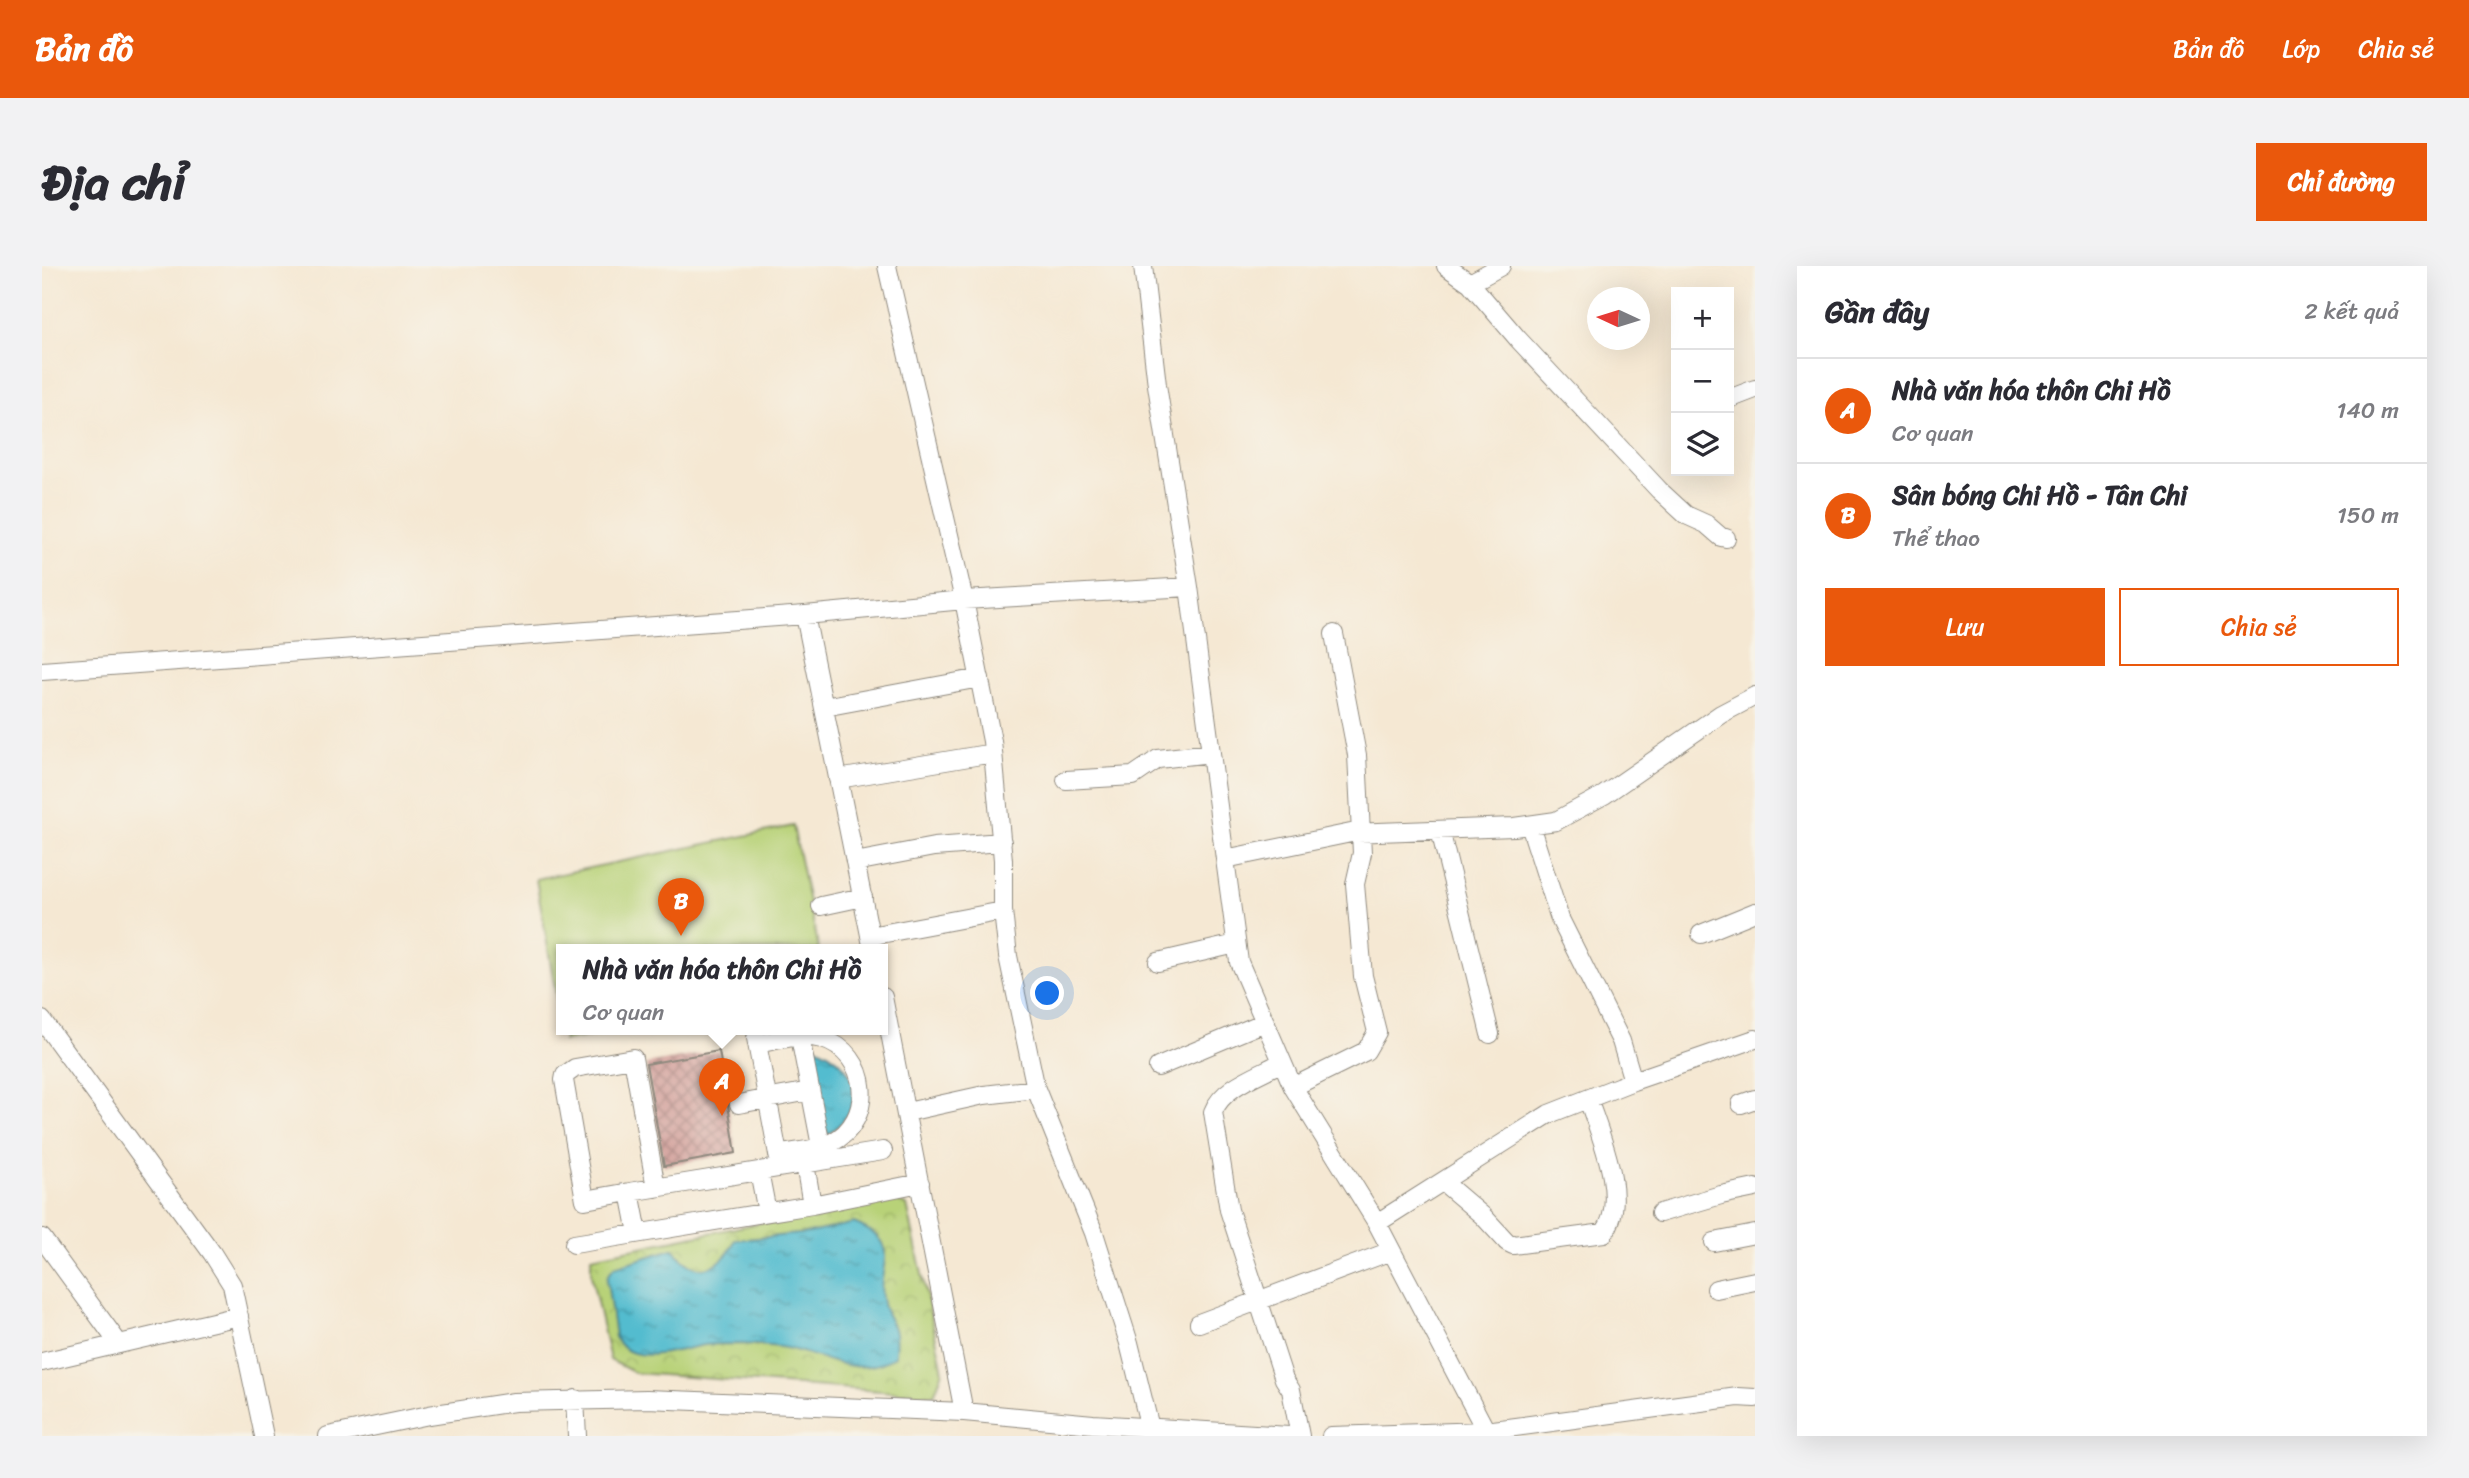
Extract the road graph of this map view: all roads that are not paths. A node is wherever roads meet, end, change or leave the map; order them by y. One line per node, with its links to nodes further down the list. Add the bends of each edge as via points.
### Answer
1 (887, 266): 10 (street)
2 (1143, 266): 9 (street)
3 (1446, 266): 5 (street)
4 (1502, 266): 5 (street)
5 (1469, 283): 8 (street, via 1659,490 1686,516)
6 (1755, 389): 7 (street)
7 (1734, 397)
8 (1727, 538)
9 (1189, 587): 10 (street); 18 (street)
10 (964, 600): 11 (street); 14 (street)
11 (805, 615): 13 (street); 16 (street)
12 (1334, 634): 23 (street, via 1357,755)
13 (42, 671)
14 (980, 678): 16 (street); 17 (street)
15 (1755, 696): 21 (street, via 1577,811 1556,821)
16 (824, 707): 19 (street)
17 (993, 753): 19 (street); 24 (street)
18 (1211, 753): 20 (street, via 1158,760 1133,776); 25 (street)
19 (838, 779): 26 (street)
20 (1066, 780)
21 (1530, 825): 22 (street); 43 (street, via 1560,919 1621,1041)
22 (1440, 830): 23 (street); 38 (street)
23 (1362, 832): 25 (street); 44 (street, via 1355,884 1363,976 1377,1032 1366,1051)
24 (1002, 842): 26 (street, via 934,847); 29 (street)
25 (1225, 859): 33 (street)
26 (855, 862): 27 (street)
27 (863, 897): 28 (street); 32 (street)
28 (821, 906)
29 (1003, 911): 32 (street); 45 (street)
30 (1755, 912): 31 (street)
31 (1701, 934)
32 (872, 943)
33 (1236, 944): 34 (street); 37 (street)
34 (1158, 962)
35 (42, 1020): 74 (street, via 221,1266 232,1285)
36 (888, 1022): 50 (street)
37 (1265, 1022): 41 (street); 42 (street)
38 (1490, 1034)
39 (800, 1037): 46 (street); 47 (street, via 757,1041); 51 (street, via 835,1044 856,1066 862,1082 858,1115 839,1138)
40 (1755, 1039): 43 (street)
41 (1282, 1062): 44 (street); 73 (street, via 1232,1089 1213,1112 1229,1210)
42 (1158, 1067)
43 (1633, 1082): 48 (street)
44 (1293, 1087): 64 (street)
45 (1036, 1089): 50 (street); 81 (street, via 1094,1233 1129,1343)
46 (810, 1091): 47 (street); 51 (street)
47 (767, 1099): 49 (street); 53 (street)
48 (1587, 1100): 56 (street, via 1535,1121); 56 (street, via 1614,1194 1604,1233 1513,1245)
49 (739, 1104)
50 (906, 1112): 57 (street)
51 (821, 1146): 53 (street)
52 (883, 1152): 54 (street)
53 (779, 1161): 54 (street); 55 (street)
54 (805, 1164): 61 (street)
55 (759, 1171): 58 (street); 62 (street)
56 (1443, 1182): 64 (street)
57 (920, 1183): 61 (street); 80 (street)
58 (656, 1188): 60 (street); 60 (street, via 633,1058 569,1070 564,1080 585,1200)
59 (1755, 1188): 63 (street)
60 (630, 1192): 65 (street)
61 (812, 1205): 62 (street)
62 (767, 1212): 65 (street)
63 (1660, 1213)
64 (1377, 1223): 70 (street)
65 (638, 1233): 69 (street)
66 (1755, 1234): 68 (street)
67 (42, 1238): 76 (street)
68 (1714, 1242)
69 (574, 1244)
70 (1391, 1251): 73 (street); 82 (street)
71 (1755, 1281): 72 (street)
72 (1716, 1289)
73 (1259, 1300): 75 (street); 89 (street, via 1291,1390)
74 (239, 1316): 76 (street); 85 (street)
75 (1199, 1323)
76 (119, 1344): 77 (street)
77 (42, 1363)
78 (1755, 1398): 83 (street)
79 (575, 1399): 80 (street); 86 (street, via 480,1407); 87 (street)
80 (964, 1412): 81 (street)
81 (1143, 1430): 84 (street)
82 (1486, 1432): 83 (street); 90 (street)
83 (1523, 1432)
84 (1214, 1434): 88 (street)
85 (264, 1436)
86 (328, 1436)
87 (578, 1436)
88 (1289, 1436)
89 (1300, 1436)
90 (1331, 1436)

